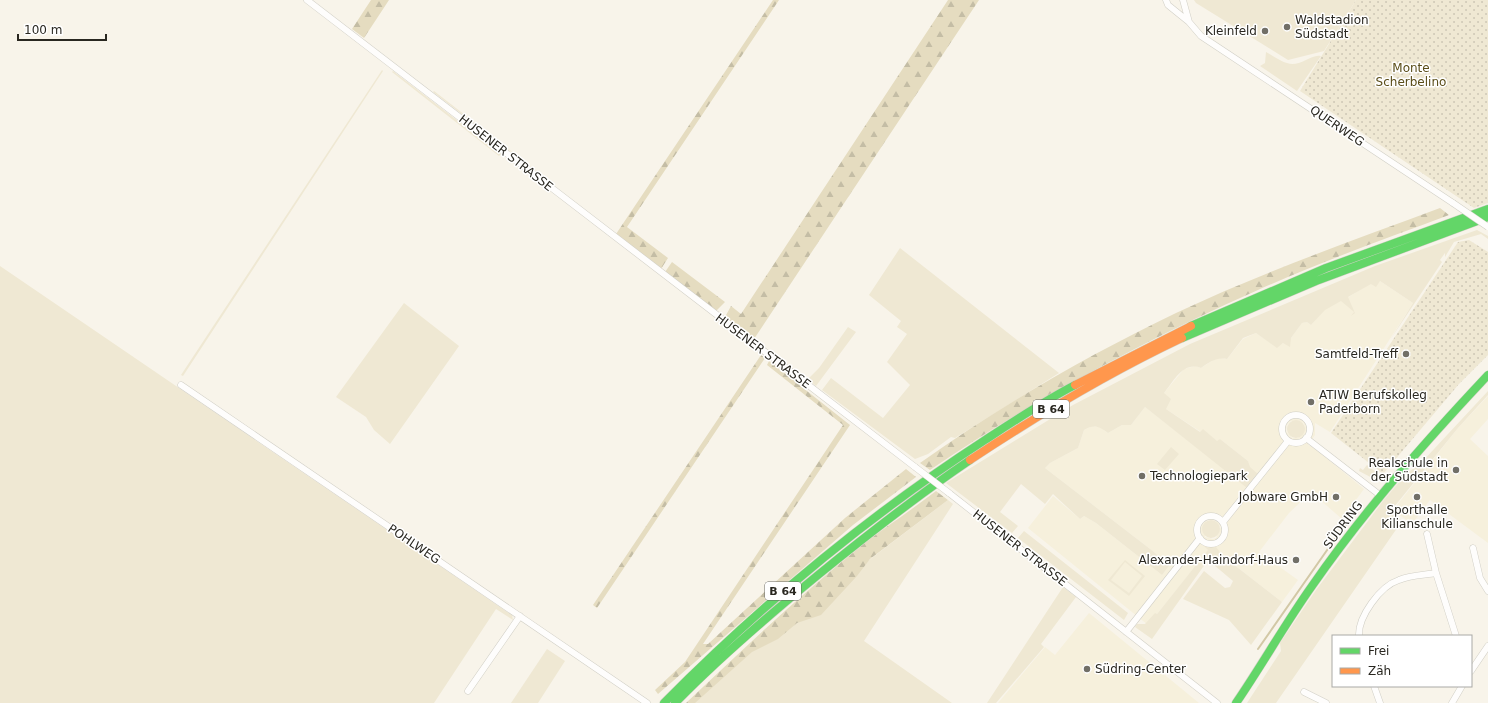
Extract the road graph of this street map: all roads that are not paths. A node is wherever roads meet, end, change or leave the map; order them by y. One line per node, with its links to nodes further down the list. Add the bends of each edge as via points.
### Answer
1 (307, 0): 20 (street, HUSENER STRASSE, bridge, via 1011,540)
2 (1166, 0): 4 (street, QUERWEG)
3 (1183, 0): 4 (street, QUERWEG)
4 (1189, 22): 7 (street, QUERWEG, bridge, via 1201,36)
5 (1488, 209): 32 (main road, B 64, via 1338,262 1261,294 1188,326 1065,390 958,457 865,524 759,611)
6 (1488, 218): 33 (main road, B 64, via 1454,228 1265,301 1189,335 1070,397 960,467 865,536 761,622)
7 (1488, 227)
8 (1488, 375): 12 (main road, SÜDRING)
9 (180, 385): 19 (street, POHLWEG)
10 (1306, 438): 11 (street, via 1297,443); 11 (street, via 1310,432 1309,424 1305,418 1294,415 1285,420 1282,427 1283,434); 12 (street)
11 (1288, 440): 13 (street)
12 (1381, 496): 35 (main road, SÜDRING, via 1312,586)
13 (1223, 522): 15 (street, via 1225,534 1219,541 1207,543); 15 (street, via 1215,516 1204,517 1199,522 1197,531)
14 (1427, 534): 17 (street)
15 (1200, 538): 20 (street)
16 (1473, 548): 18 (street, via 1480,578)
17 (1436, 573): 21 (street, via 1392,582 1363,616); 22 (street)
18 (1488, 591)
19 (520, 616): 29 (street); 31 (street, POHLWEG)
20 (1126, 632): 34 (street, HUSENER STRASSE)
21 (1359, 635)
22 (1456, 635)
23 (1488, 646): 25 (street)
24 (1472, 658): 25 (street)
25 (1477, 661): 26 (street)
26 (1472, 669)
27 (1374, 687): 37 (street)
28 (1461, 687): 38 (street)
29 (468, 691)
30 (1304, 692): 36 (street)
31 (647, 703)
32 (664, 703)
33 (675, 703)
34 (1217, 703)
35 (1236, 703)
36 (1326, 703)
37 (1380, 703)
38 (1452, 703)

